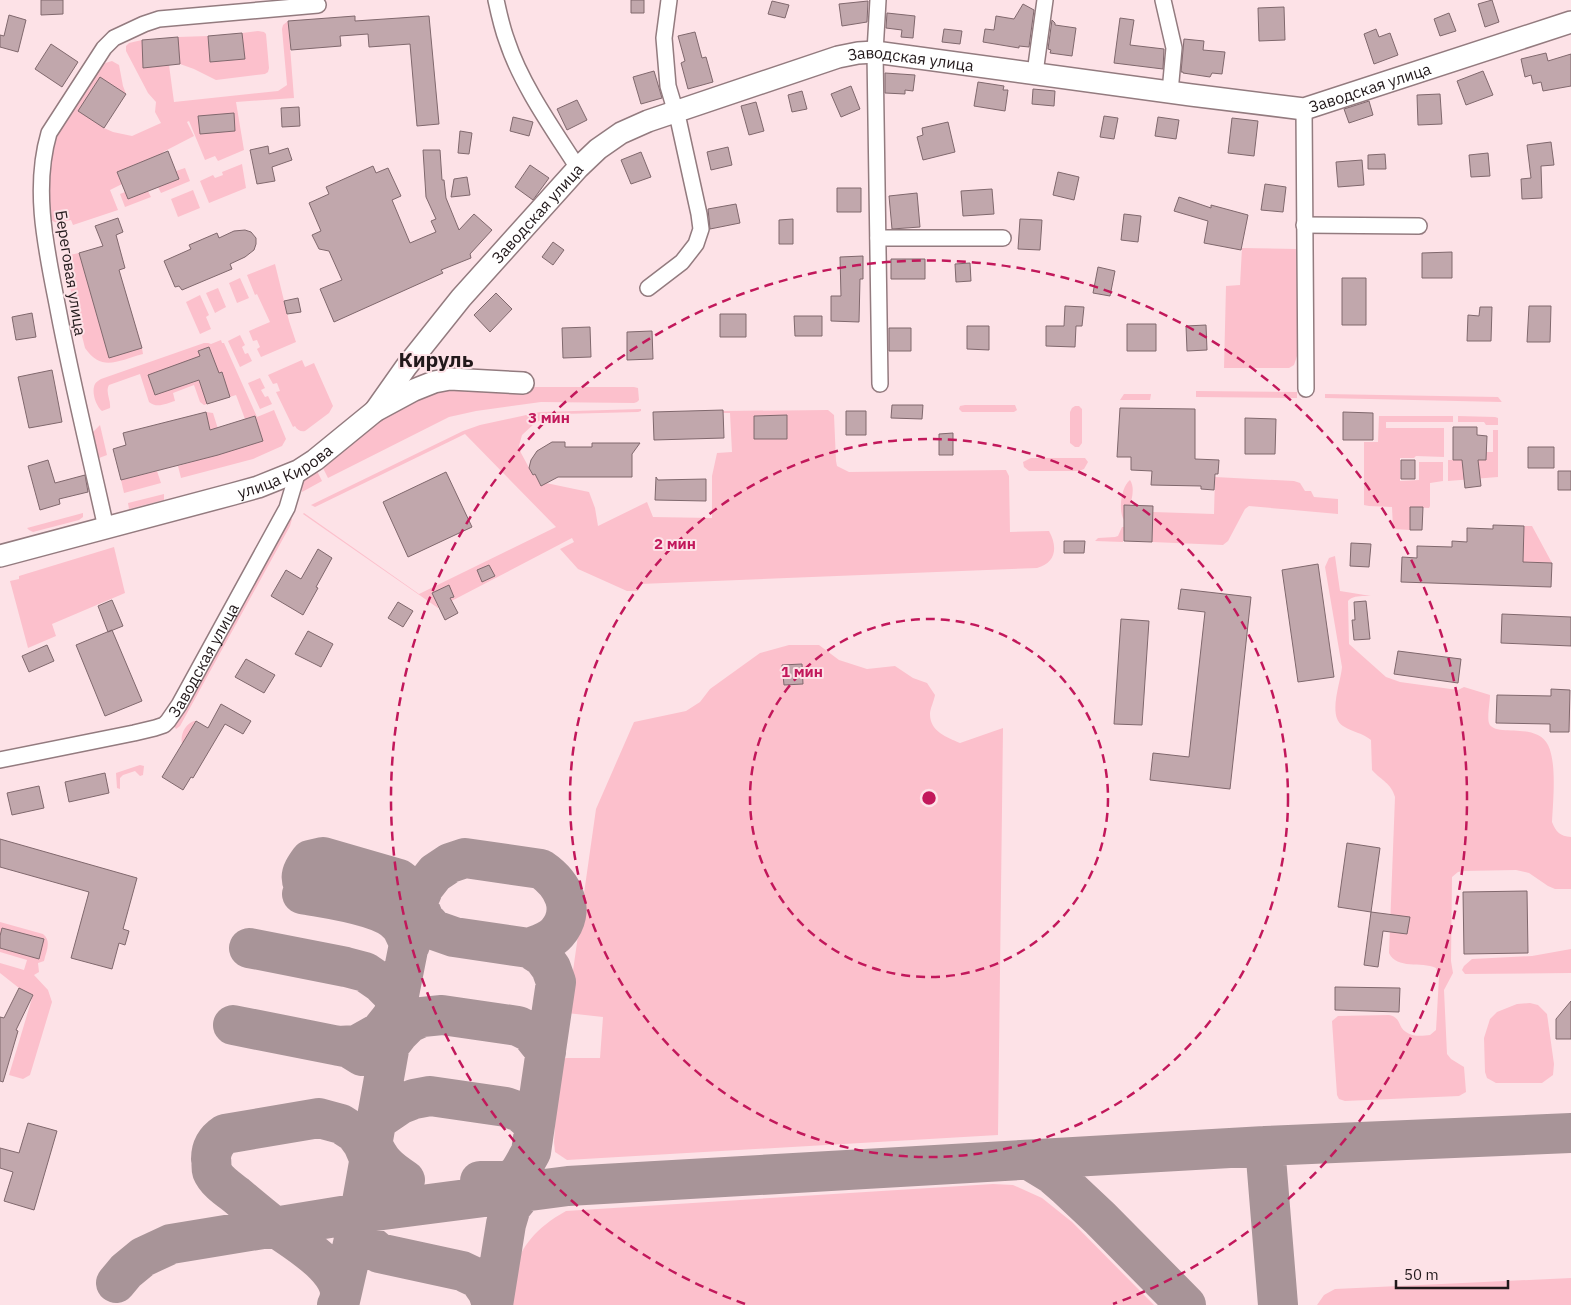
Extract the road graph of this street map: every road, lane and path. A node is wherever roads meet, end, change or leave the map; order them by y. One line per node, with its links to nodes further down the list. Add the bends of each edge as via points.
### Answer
1 (496, 0): 13 (street, via 515,62)
2 (668, 0): 12 (street, via 664,38 666,67)
3 (878, 0): 8 (street)
4 (1044, 0): 9 (street)
5 (1163, 0): 10 (street, via 1174,48)
6 (318, 5): 24 (street, Береговая улица, via 170,18 144,24 114,38 104,48 49,133 41,181 45,238 71,378)
7 (1571, 22): 11 (street, Заводская улица)
8 (875, 52): 9 (street, Заводская улица); 12 (street, Заводская улица, via 838,57); 16 (street)
9 (1036, 73): 10 (street, Заводская улица)
10 (1170, 92): 11 (street, Заводская улица)
11 (1304, 109): 14 (street)
12 (676, 112): 13 (street, Заводская улица, via 621,133); 18 (street, via 700,230 696,244 682,262)
13 (578, 168): 22 (street, Заводская улица, via 462,298)
14 (1304, 226): 15 (street); 21 (street)
15 (1419, 226)
16 (878, 238): 17 (street); 20 (street)
17 (1003, 238)
18 (648, 288)
19 (523, 383): 22 (street, via 434,382)
20 (880, 384)
21 (1306, 389)
22 (375, 411): 23 (street, улица Кирова)
23 (298, 471): 24 (street, улица Кирова, via 258,486); 26 (street, Заводская улица, via 287,508 168,721 134,734)
24 (106, 528): 25 (street)
25 (0, 556)
26 (0, 760)

